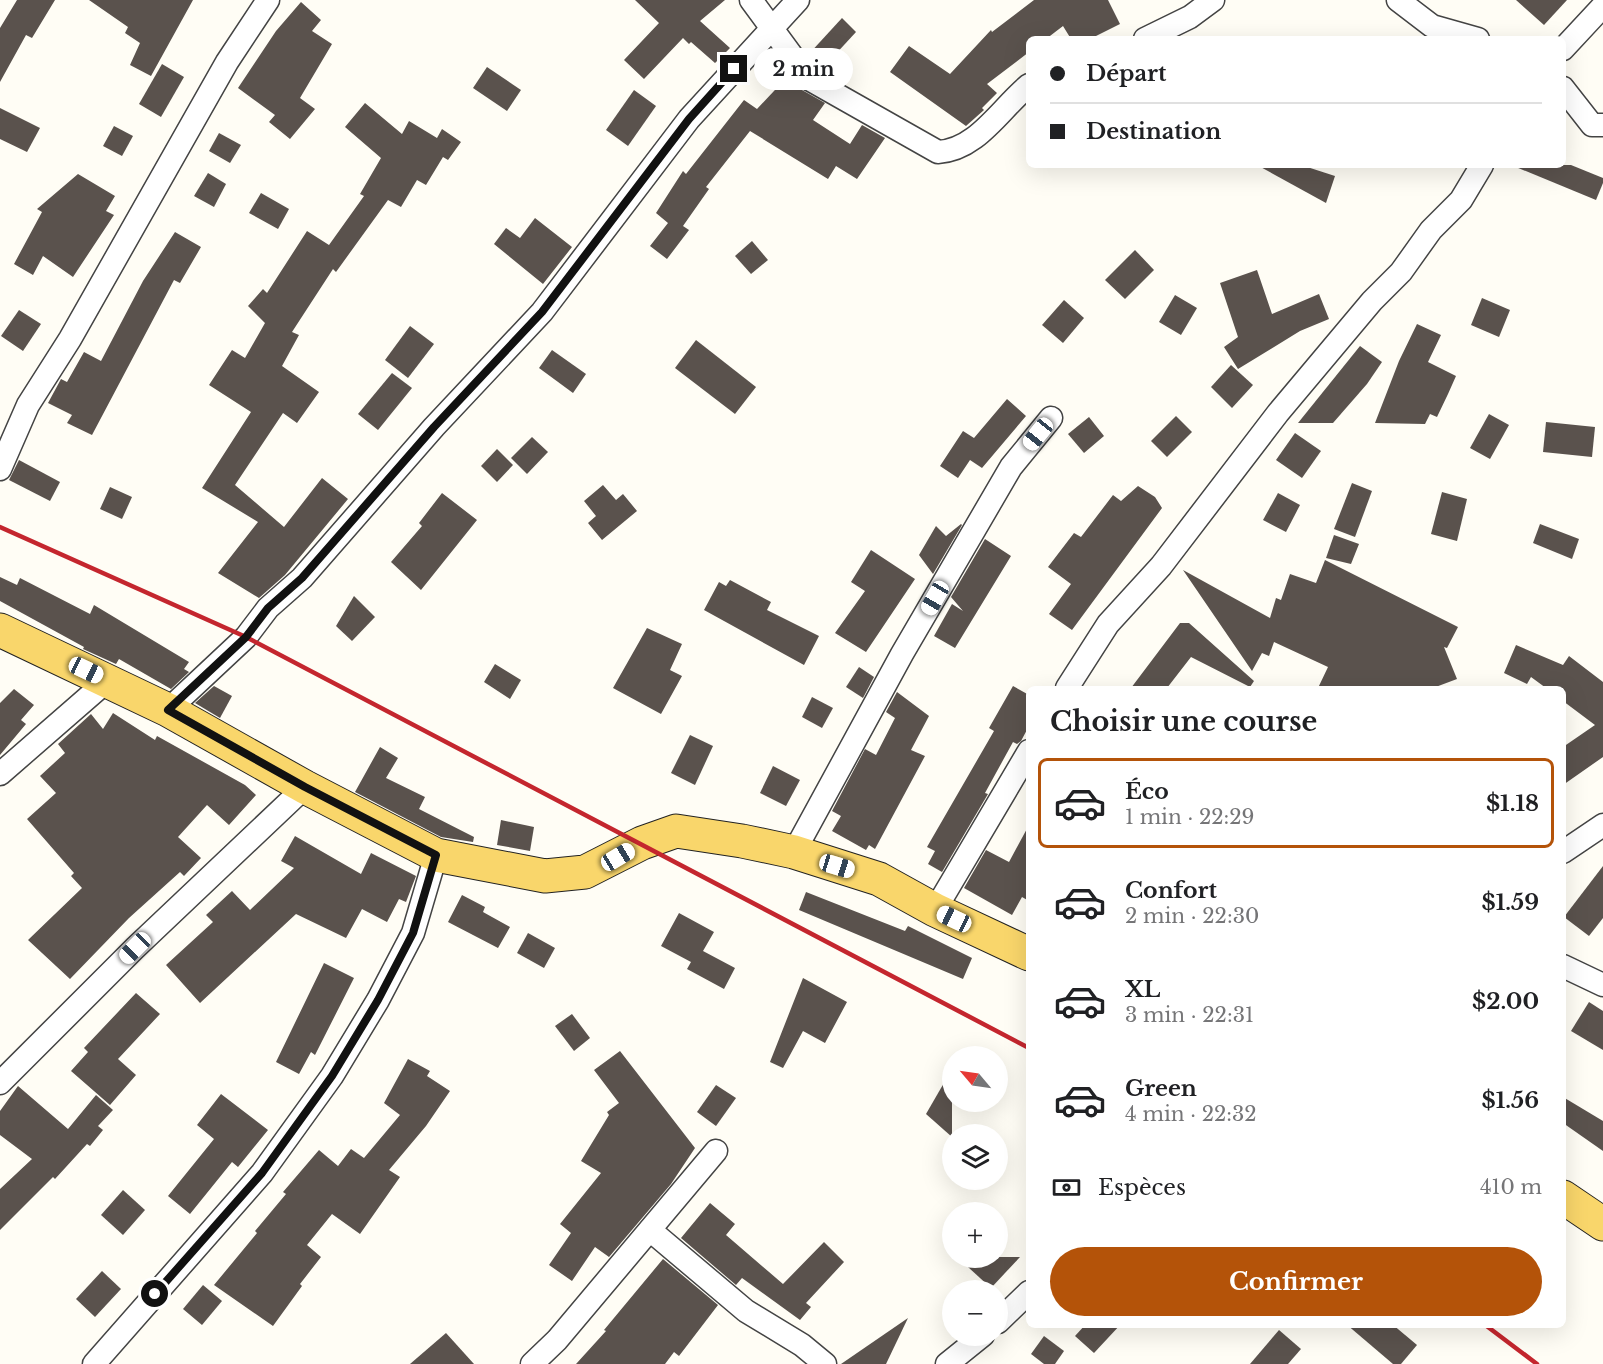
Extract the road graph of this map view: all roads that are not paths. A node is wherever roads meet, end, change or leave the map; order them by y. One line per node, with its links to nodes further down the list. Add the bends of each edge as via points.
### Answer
1 (268, 0): 16 (street, via 227,62 70,339 28,405)
2 (751, 0): 7 (street)
3 (798, 0): 7 (street)
4 (1213, 0): 8 (street, via 1190,17)
5 (1398, 0): 9 (street, via 1432,26)
6 (1603, 6): 10 (street)
7 (771, 30): 11 (street, via 809,79 938,152 967,144); 20 (street, via 689,119 542,312 434,427 302,578)
8 (1151, 36)
9 (1467, 36)
10 (1566, 46)
11 (1026, 89)
12 (1566, 92): 13 (street, via 1592,125)
13 (1603, 125)
14 (1480, 168): 19 (street, via 1461,200 1431,230 1401,272 1371,301 1278,413 1161,566 1108,624)
15 (1051, 418): 26 (street, via 1011,467 902,654)
16 (0, 469)
17 (0, 630): 18 (main road)
18 (108, 680): 20 (main road); 22 (street)
19 (1068, 686)
20 (168, 710): 23 (main road)
21 (1026, 756): 28 (street)
22 (0, 774)
23 (305, 787): 27 (main road); 32 (street)
24 (1603, 825): 25 (street)
25 (1566, 850)
26 (794, 852): 27 (main road, via 676,831 642,843 585,872 545,876); 28 (main road, via 879,879)
27 (436, 855): 40 (street, via 413,933 332,1076 262,1173)
28 (935, 910): 29 (main road)
29 (1026, 953)
30 (1566, 967): 31 (street)
31 (1603, 985)
32 (0, 1083)
33 (716, 1151): 36 (street)
34 (1566, 1199): 35 (main road)
35 (1603, 1224)
36 (650, 1230): 41 (street); 42 (street, via 746,1311)
37 (1026, 1295): 38 (street)
38 (1008, 1312)
39 (969, 1346): 43 (street)
40 (93, 1364)
41 (532, 1364)
42 (825, 1364)
43 (947, 1364)

